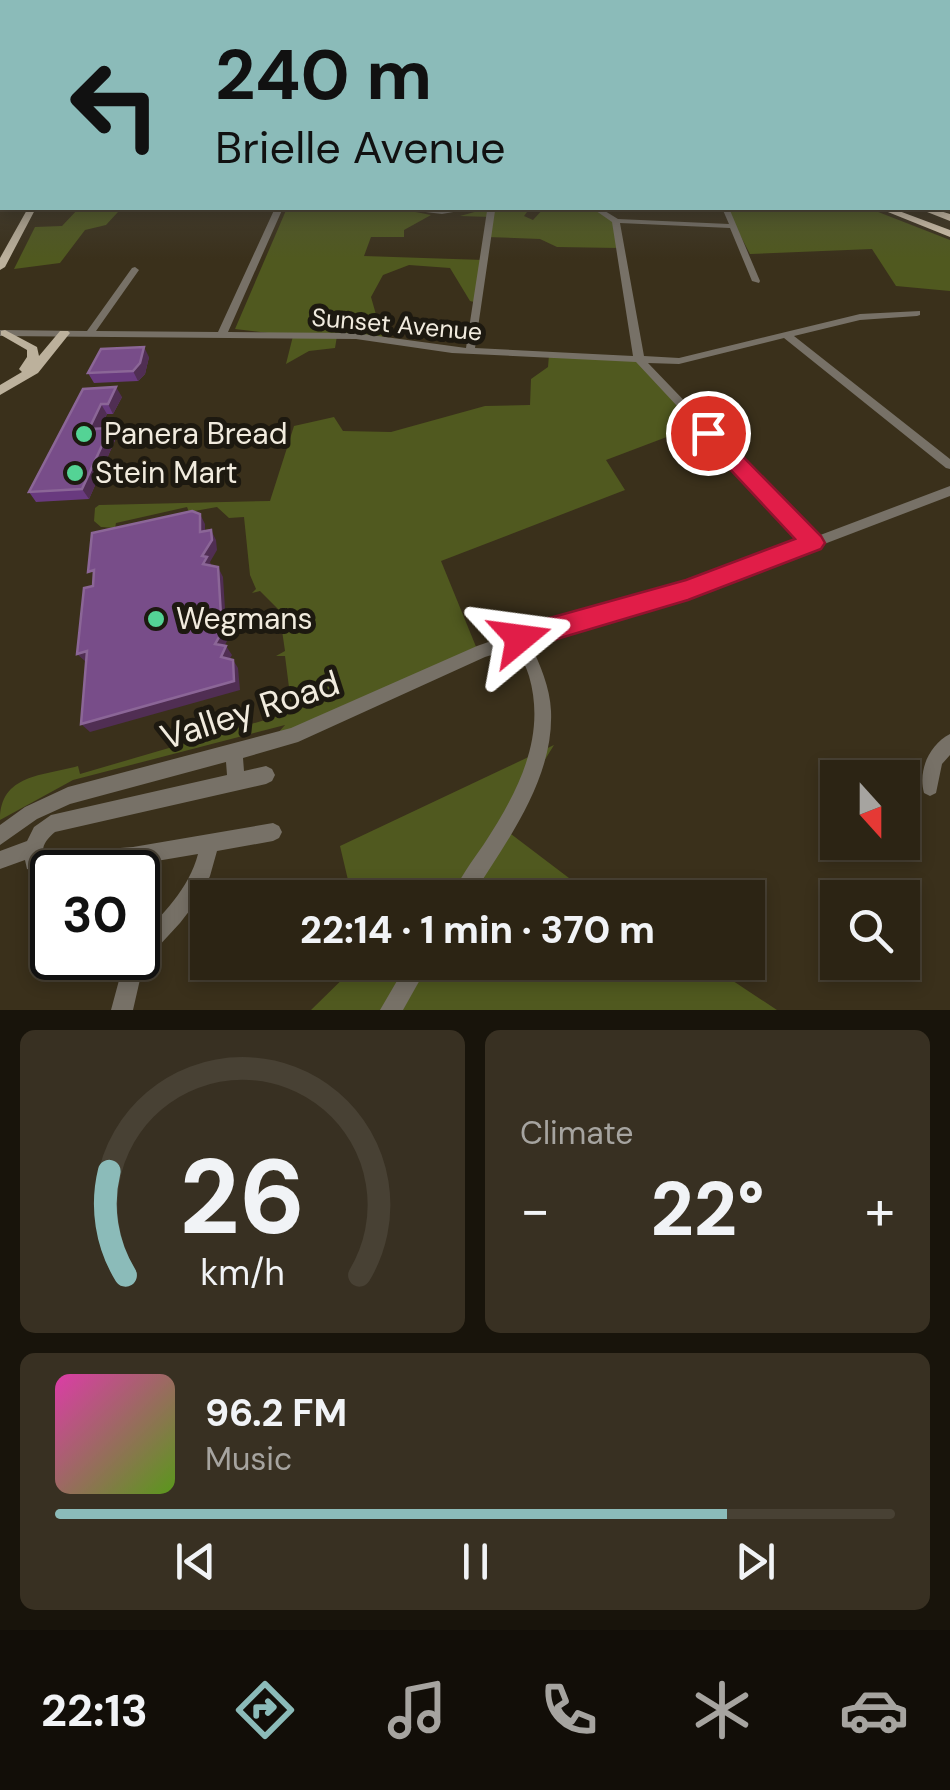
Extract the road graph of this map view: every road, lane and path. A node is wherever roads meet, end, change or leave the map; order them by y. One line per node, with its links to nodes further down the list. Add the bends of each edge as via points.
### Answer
1 (27, 210): 13 (main road)
2 (27, 210): 14 (main road)
3 (278, 210): 22 (street)
4 (426, 210): 5 (street)
5 (457, 210)
6 (599, 210): 10 (street)
7 (727, 210): 11 (street)
8 (887, 210): 12 (highway)
9 (491, 211): 23 (street)
10 (616, 222): 11 (street); 24 (street)
11 (733, 226): 16 (street)
12 (950, 234)
13 (0, 250)
14 (0, 267)
15 (135, 270): 21 (street)
16 (756, 281)
17 (917, 313): 19 (street, Sunset Avenue)
18 (2, 333): 20 (street, Sunset Avenue); 25 (main road, via 34,352 26,368)
19 (783, 333): 24 (street, Sunset Avenue, via 695,360); 26 (street)
20 (64, 334): 21 (street, Sunset Avenue); 25 (main road, via 34,370)
21 (90, 334): 22 (street, Sunset Avenue)
22 (222, 334): 23 (street, Sunset Avenue, via 356,336)
23 (470, 352): 24 (street, Sunset Avenue)
24 (639, 359): 28 (street)
25 (0, 387)
26 (950, 466)
27 (950, 491): 28 (street, Valley Road)
28 (813, 543): 29 (street, Valley Road, via 688,590)
29 (520, 638): 31 (street, Valley Road, via 292,736); 42 (street, via 544,701 540,754)
30 (950, 742): 35 (street, via 934,760)
31 (234, 752): 33 (street, Valley Road); 34 (street)
32 (266, 774): 34 (street)
33 (128, 780): 36 (street); 38 (street, Valley Road, via 51,803)
34 (236, 781): 36 (street)
35 (930, 788)
36 (126, 806): 40 (street, via 51,824)
37 (273, 832): 39 (street)
38 (0, 836)
39 (210, 842): 40 (street, via 45,864 34,862); 43 (street, via 188,903)
40 (33, 848): 41 (street)
41 (0, 860)
42 (471, 880)
43 (160, 932)
44 (130, 980): 46 (street)
45 (409, 980): 47 (street)
46 (122, 1010)
47 (391, 1010)

